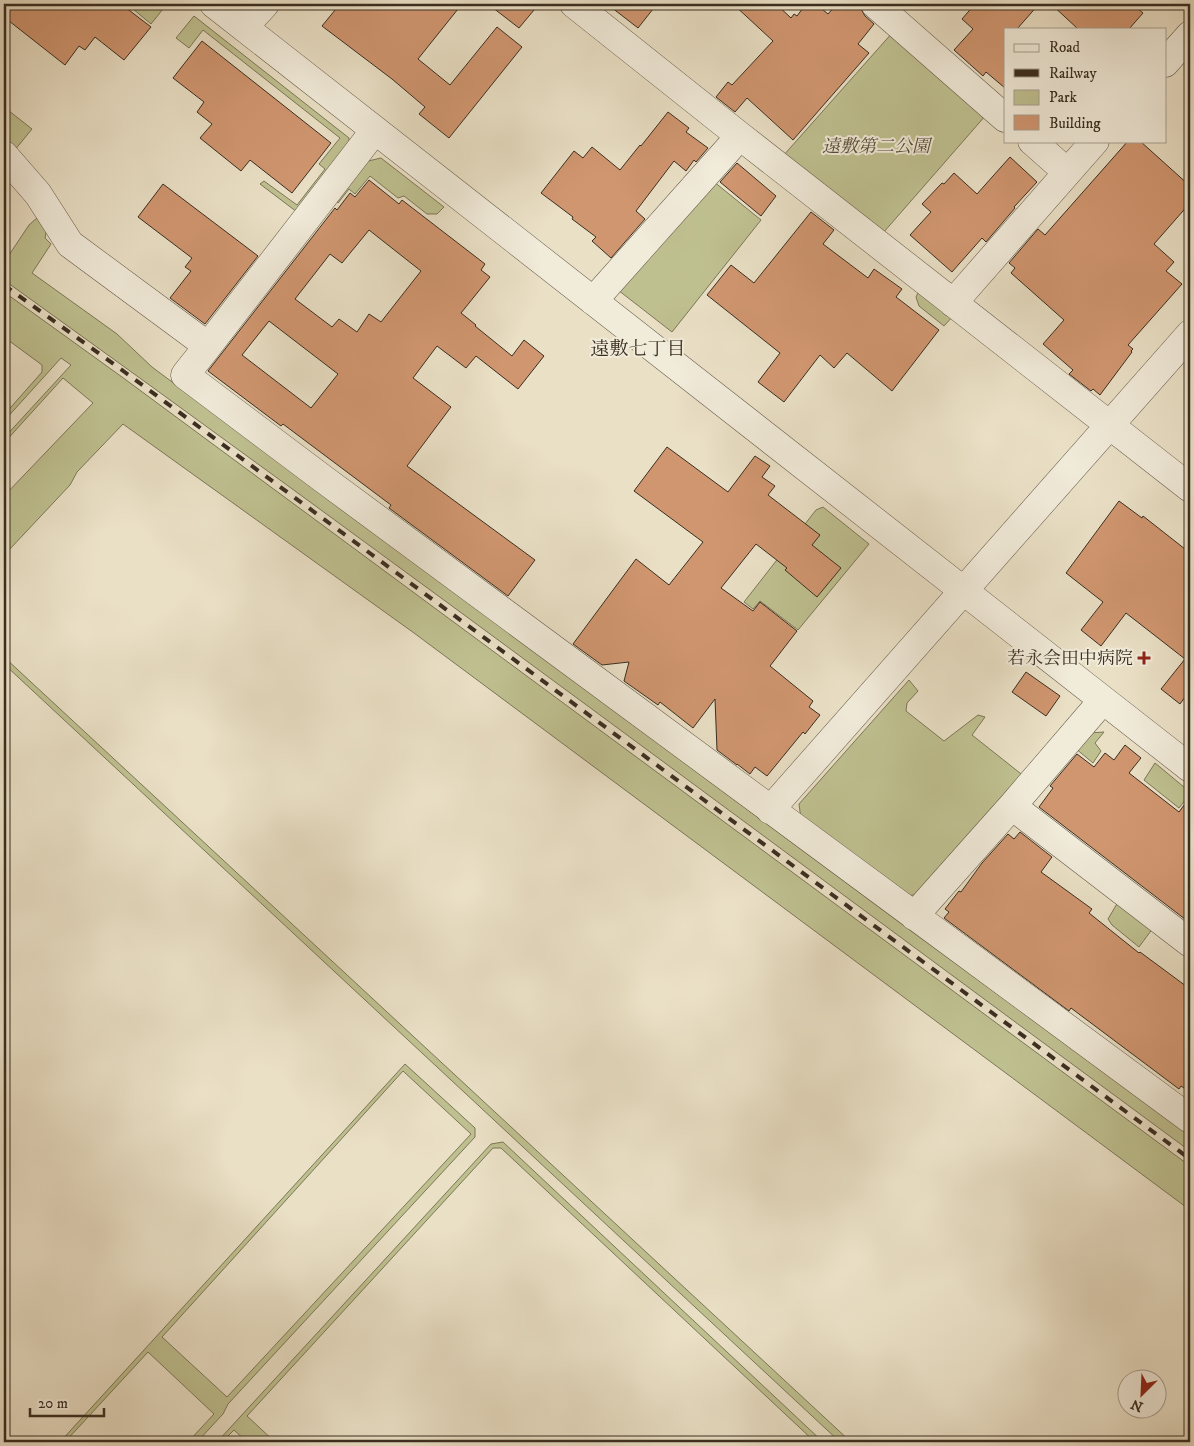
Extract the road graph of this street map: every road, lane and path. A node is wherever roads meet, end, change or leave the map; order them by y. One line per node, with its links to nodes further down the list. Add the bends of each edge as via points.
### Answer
1 (214, 4): 5 (street)
2 (264, 4): 5 (street)
3 (574, 4): 10 (street)
4 (875, 4): 8 (street)
5 (244, 27): 9 (street)
6 (1190, 35): 7 (street)
7 (1166, 62)
8 (1004, 117)
9 (375, 130): 15 (street); 18 (street)
10 (740, 136): 15 (street); 16 (street)
11 (1033, 142): 14 (street)
12 (1094, 142): 14 (street)
13 (4, 155): 18 (street, via 38,194 70,244)
14 (1067, 172): 16 (street)
15 (594, 301): 21 (street)
16 (953, 303): 19 (street)
17 (1190, 334): 19 (street)
18 (208, 346): 25 (street, via 185,375)
19 (1110, 425): 20 (street); 21 (street)
20 (1190, 488)
21 (964, 590): 22 (street); 25 (street)
22 (1103, 700): 23 (street); 24 (street)
23 (1190, 768)
24 (1012, 806): 26 (street); 27 (street)
25 (770, 810): 26 (street)
26 (914, 916): 28 (street)
27 (1190, 943)
28 (1190, 1119)

